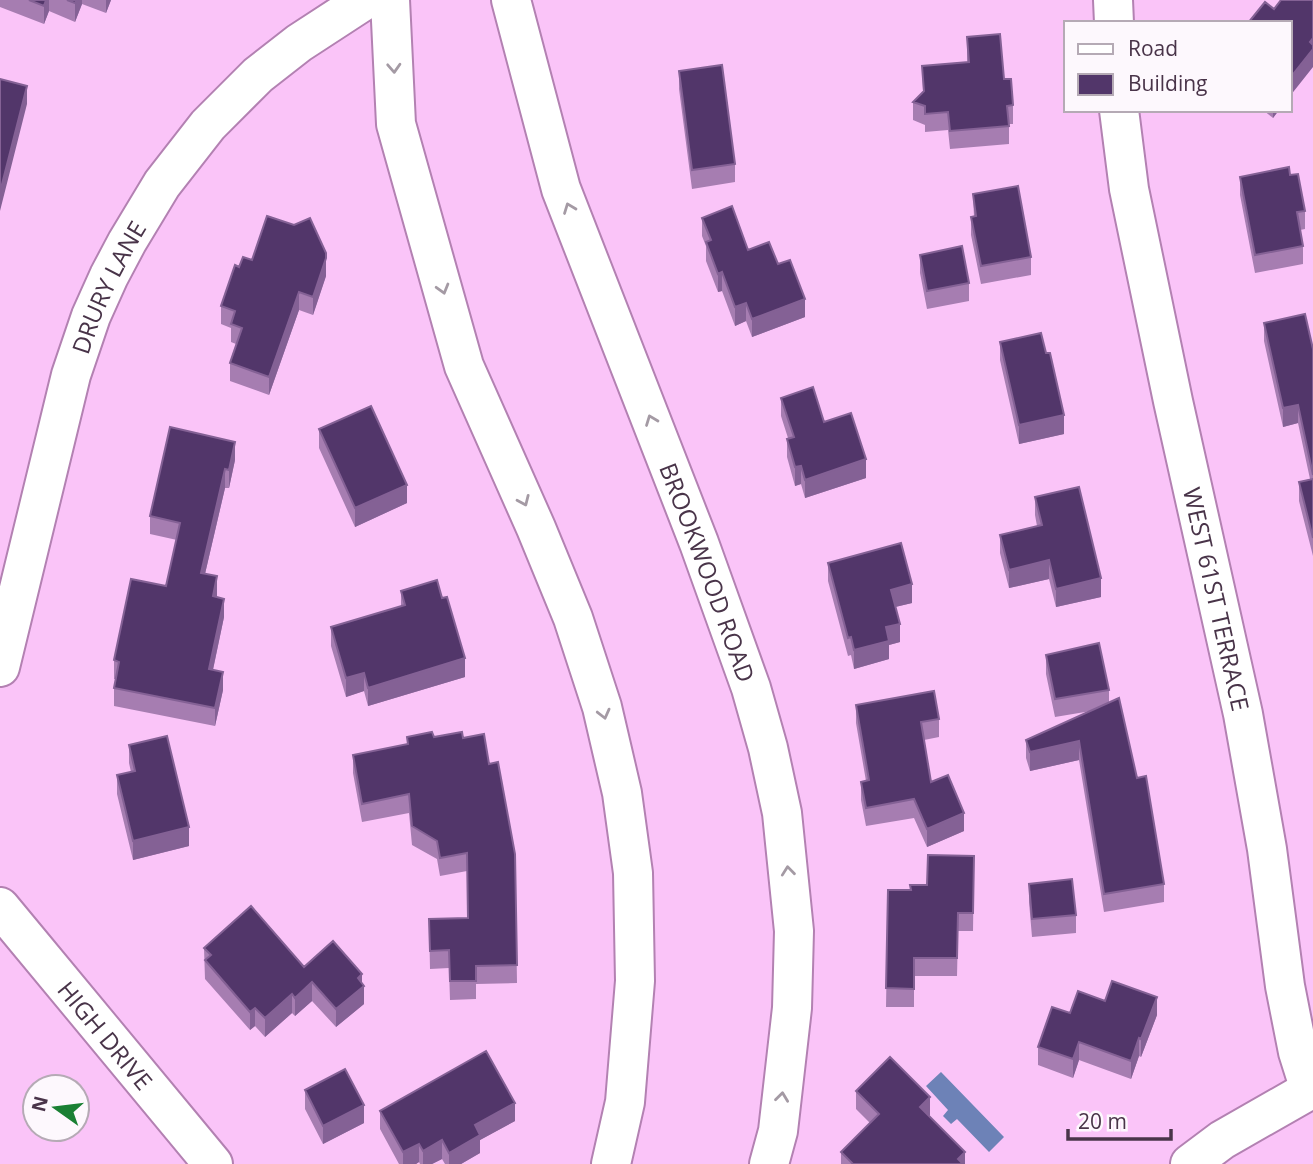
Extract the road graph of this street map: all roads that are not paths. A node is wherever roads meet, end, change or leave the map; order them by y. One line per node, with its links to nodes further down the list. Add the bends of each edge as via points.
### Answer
1 (365, 0): 7 (street, DRURY LANE, via 258,75 217,116 162,184 127,242 91,316 71,375)
2 (390, 0): 11 (street, one-way to 11, via 396,124 464,366 573,618 602,707 622,793 633,873 635,981 625,1102)
3 (511, 0): 12 (street, BROOKWOOD ROAD, one-way to 3, via 778,1132 792,1007 794,931 782,813 768,748 699,543 561,190)
4 (1113, 0): 5 (street)
5 (1114, 21)
6 (1119, 112): 9 (street, WEST 61ST TERRACE, via 1129,189 1243,714 1285,986 1298,1052)
7 (0, 667)
8 (0, 907): 10 (street, HIGH DRIVE)
9 (1311, 1089): 13 (street)
10 (213, 1164)
11 (611, 1164)
12 (769, 1164)
13 (1189, 1164)

